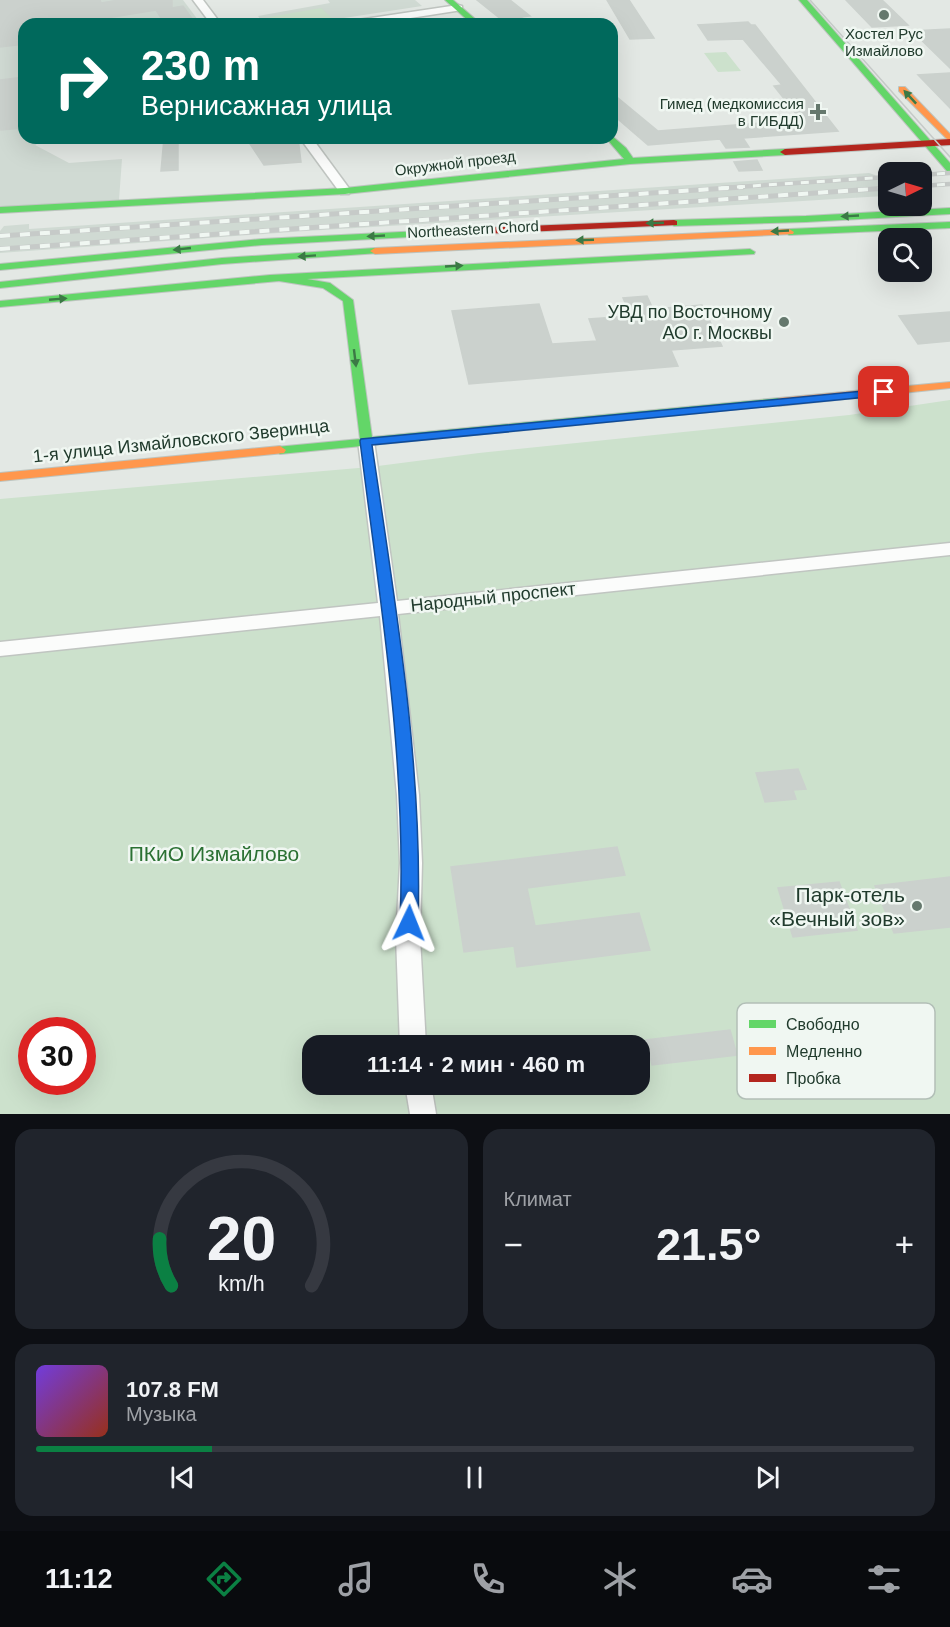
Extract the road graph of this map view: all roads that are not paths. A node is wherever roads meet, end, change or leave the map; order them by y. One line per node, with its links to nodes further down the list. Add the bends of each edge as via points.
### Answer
1 (198, 0): 6 (street)
2 (803, 0): 11 (main road)
3 (821, 0): 5 (main road)
4 (454, 4): 7 (street); 8 (main road)
5 (836, 16)
6 (212, 18)
7 (382, 18)
8 (470, 18)
9 (890, 75): 10 (main road, one-way to 9)
10 (950, 140): 11 (main road, Окружной проезд)
11 (927, 142): 14 (main road, Окружной проезд); 15 (main road)
12 (310, 144): 16 (street)
13 (616, 144): 14 (main road)
14 (630, 161): 16 (main road, Окружной проезд)
15 (950, 169)
16 (345, 191): 17 (main road, Окружной проезд)
17 (0, 210)
18 (950, 211): 21 (main road, one-way to 21, via 283,241)
19 (950, 225): 23 (main road, Northeastern Chord, one-way to 23, via 435,247 222,261)
20 (763, 251): 22 (main road, Northeastern Chord, one-way to 20)
21 (0, 267)
22 (270, 278): 24 (main road, Northeastern Chord, one-way to 22); 26 (main road, one-way to 26, via 325,283 348,300)
23 (0, 285)
24 (0, 304)
25 (950, 385): 26 (main road, 1-я улица Измайловского Зверинца)
26 (366, 441): 27 (main road, 1-я улица Измайловского Зверинца); 29 (street)
27 (0, 477)
28 (950, 549): 29 (street, Народный проспект)
29 (388, 608): 30 (street, Народный проспект); 31 (street, via 408,795)
30 (0, 649)
31 (412, 1035)
32 (420, 1095): 33 (street)
33 (423, 1114)

